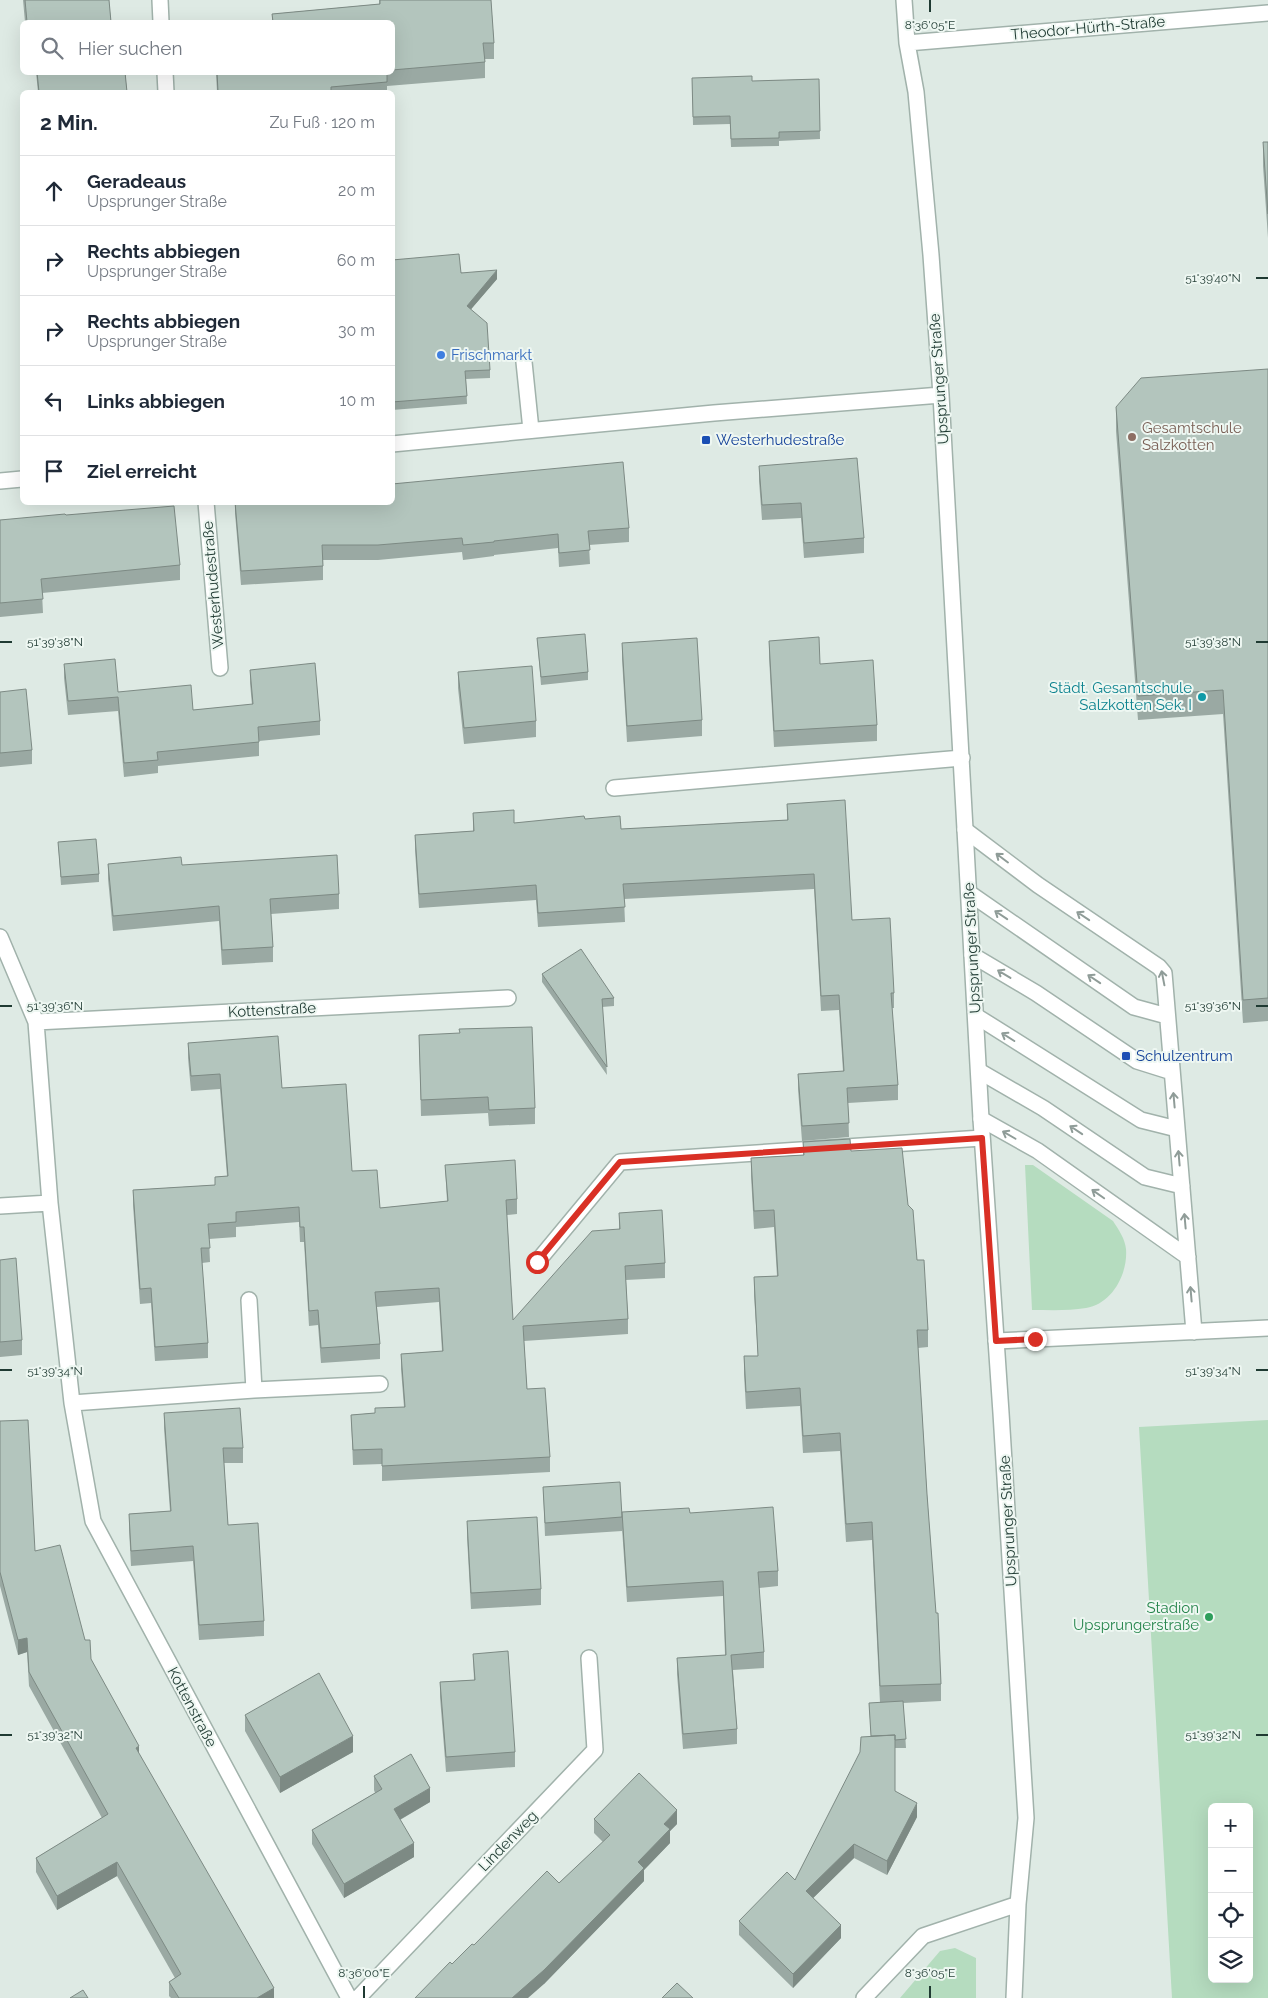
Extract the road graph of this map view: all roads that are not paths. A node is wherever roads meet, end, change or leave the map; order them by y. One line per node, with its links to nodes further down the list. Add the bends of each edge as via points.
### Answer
1 (160, 0): 4 (street)
2 (904, 0): 5 (street, Upsprunger Straße)
3 (1268, 13): 5 (street, Theodor-Hürth-Straße)
4 (161, 20)
5 (907, 43): 9 (street, Upsprunger Straße, via 916,92)
6 (165, 75): 7 (street)
7 (166, 90)
8 (524, 362): 10 (street)
9 (941, 395): 10 (street); 16 (street, Upsprunger Straße)
10 (531, 430): 11 (street)
11 (395, 444)
12 (20, 479): 13 (street)
13 (0, 481)
14 (206, 505): 15 (street, Westerhudestraße)
15 (220, 668)
16 (962, 758): 17 (street); 18 (street, Upsprunger Straße)
17 (614, 788)
18 (966, 830): 19 (street, Upsprunger Straße); 24 (street, one-way to 18, via 1164,973 1159,967 1038,885)
19 (969, 893): 21 (street, Upsprunger Straße); 24 (street, one-way to 19, via 1134,1007)
20 (0, 936): 25 (street, Kottenstraße)
21 (972, 955): 23 (street, Upsprunger Straße); 27 (street, one-way to 21, via 1137,1060)
22 (508, 998): 25 (street, Kottenstraße)
23 (976, 1016): 26 (street, Upsprunger Straße); 29 (street, one-way to 23, via 1141,1120)
24 (1167, 1016): 27 (street)
25 (36, 1022): 32 (street, Kottenstraße)
26 (978, 1071): 28 (street, Upsprunger Straße); 31 (street, one-way to 26, via 1145,1176 1043,1108)
27 (1172, 1072): 29 (street, one-way to 27)
28 (981, 1119): 30 (street, Upsprunger Straße); 34 (street, one-way to 28, via 1038,1151)
29 (1177, 1129): 31 (street, one-way to 29)
30 (982, 1138): 35 (street, via 620,1162); 39 (street, Upsprunger Straße)
31 (1182, 1186): 34 (street, one-way to 31)
32 (50, 1204): 33 (street); 42 (street, Kottenstraße)
33 (0, 1206)
34 (1188, 1256): 38 (street, one-way to 34)
35 (537, 1262)
36 (249, 1300): 41 (street)
37 (1268, 1328): 38 (street)
38 (1194, 1332): 39 (street)
39 (996, 1341): 44 (street, Upsprunger Straße, via 1026,1818)
40 (380, 1384): 41 (street)
41 (254, 1390): 42 (street)
42 (72, 1403): 45 (street, Kottenstraße, via 93,1522)
43 (589, 1658): 46 (street, Lindenweg, via 595,1750)
44 (1018, 1904): 47 (street, via 923,1936); 48 (street, Upsprunger Straße)
45 (349, 1998)
46 (358, 1998)
47 (864, 1998)
48 (1014, 1998)

